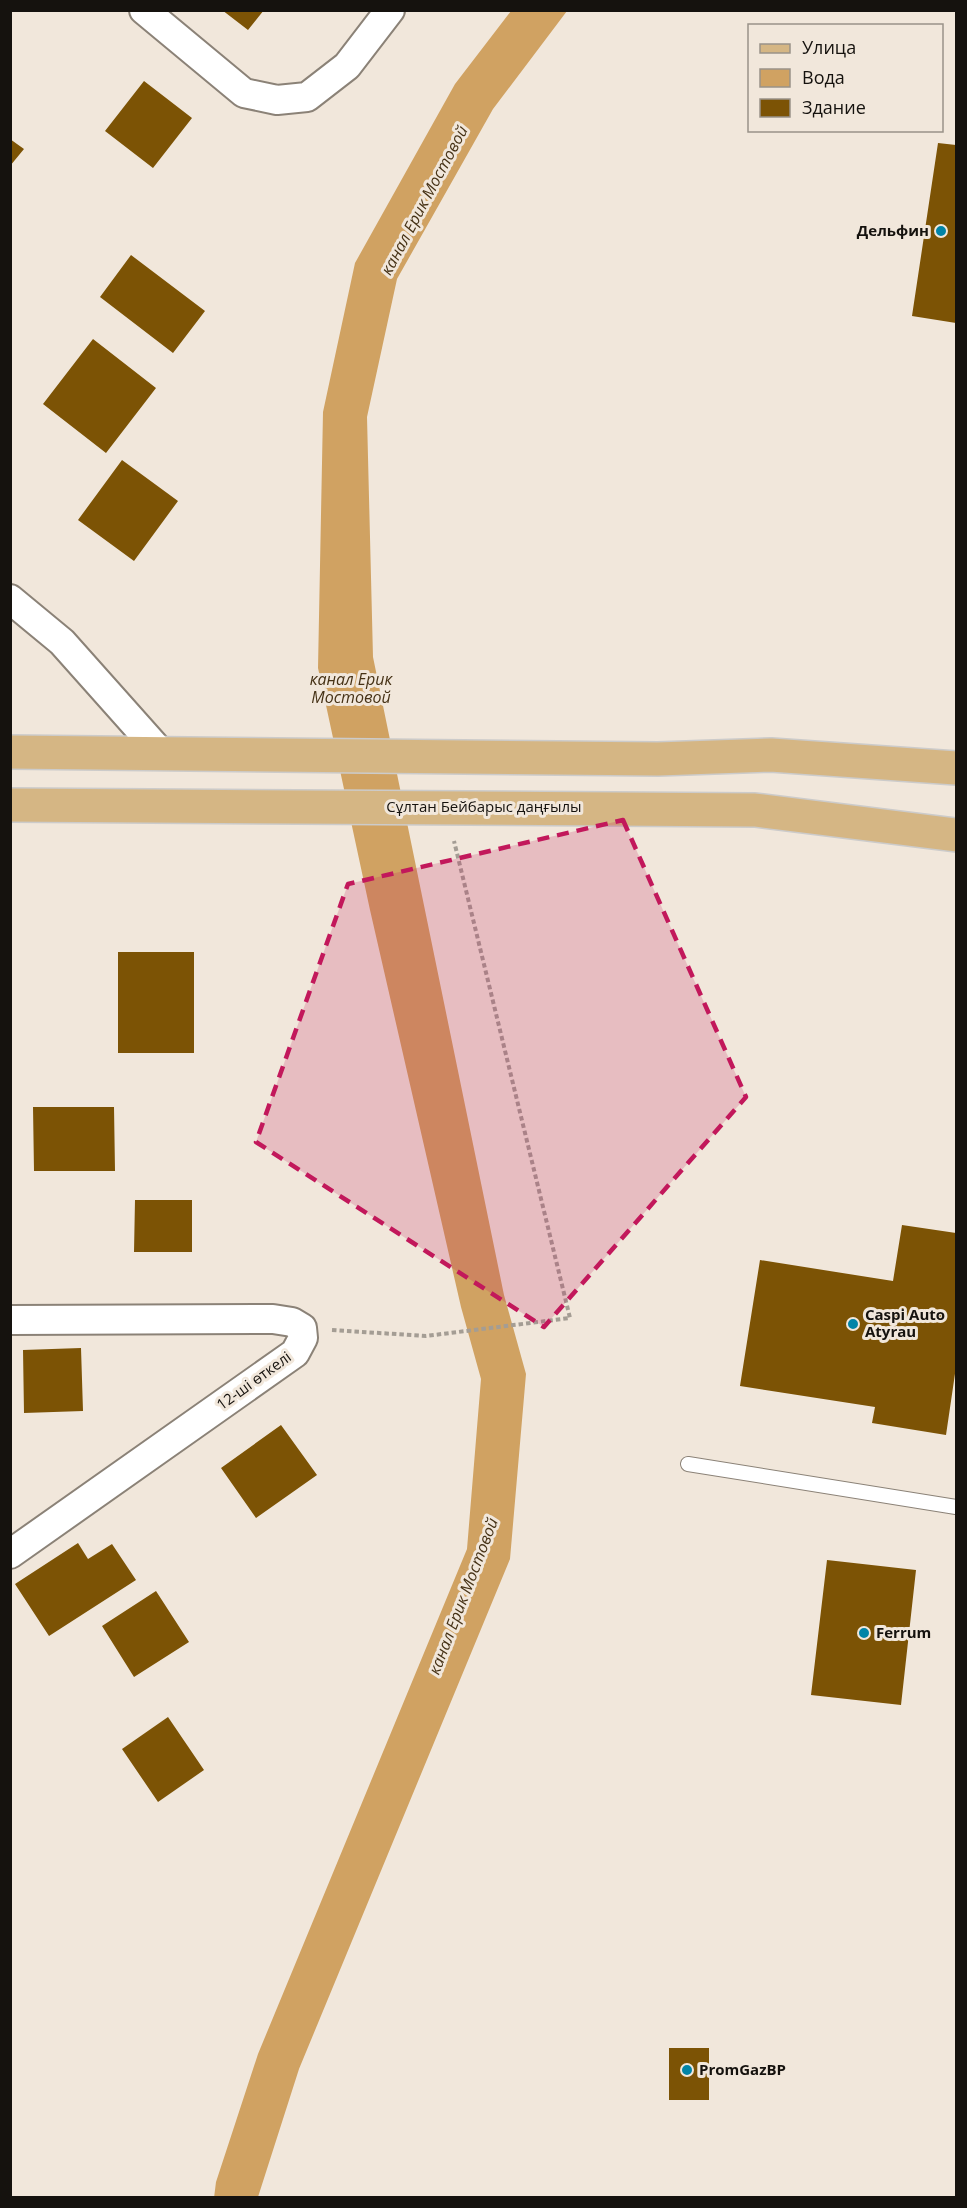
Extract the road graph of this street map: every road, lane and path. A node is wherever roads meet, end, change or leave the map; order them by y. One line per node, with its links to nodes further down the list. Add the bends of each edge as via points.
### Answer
1 (144, 10): 2 (street, via 244,93 277,100 307,97 347,66)
2 (390, 10)
3 (10, 599): 5 (street, via 62,642)
4 (10, 752): 5 (main road)
5 (160, 752): 6 (main road, via 658,759 771,755)
6 (957, 768)
7 (10, 804): 8 (main road, Сұлтан Бейбарыс даңғылы)
8 (445, 806): 9 (main road, Сұлтан Бейбарыс даңғылы, via 755,810); 11 (path, via 570,1318 426,1336)
9 (957, 835)
10 (10, 1320): 11 (street, via 273,1319)
11 (302, 1328): 14 (street, 12-ші өткелі, via 303,1338 295,1353)
12 (688, 1464): 13 (lane)
13 (957, 1507)
14 (10, 1554)

